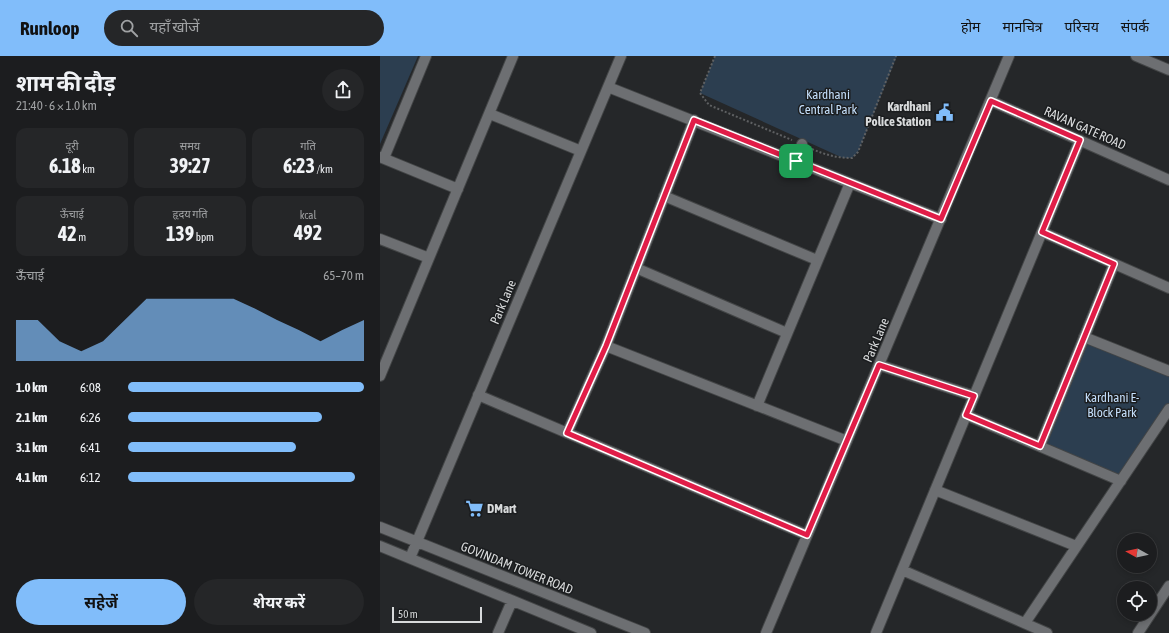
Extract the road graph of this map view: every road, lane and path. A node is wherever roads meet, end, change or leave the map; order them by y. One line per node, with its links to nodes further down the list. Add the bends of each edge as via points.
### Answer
1 (426, 56): 16 (street)
2 (513, 56): 11 (street)
3 (621, 56): 9 (street, Park Lane)
4 (715, 56): 14 (path, via 700,93 703,100 709,105)
5 (896, 56): 14 (path, via 858,152 852,158 831,157)
6 (1009, 56): 10 (street, Park Lane)
7 (1136, 56): 8 (street)
8 (1169, 70)
9 (608, 87): 12 (street); 15 (street, Park Lane)
10 (991, 101): 13 (street, RAVAN GATE ROAD); 22 (street, Park Lane)
11 (490, 114): 15 (street); 20 (street)
12 (694, 120): 17 (street); 21 (street)
13 (1080, 140): 18 (street, RAVAN GATE ROAD); 23 (street)
14 (802, 144): 17 (street)
15 (581, 150): 36 (street, Park Lane)
16 (382, 157): 20 (street)
17 (796, 161): 19 (street)
18 (1169, 180)
19 (850, 183): 22 (street); 26 (street)
20 (458, 189): 25 (street)
21 (664, 196): 26 (street); 28 (street)
22 (941, 219): 33 (street, Park Lane)
23 (1042, 232): 27 (street); 37 (street)
24 (380, 239): 25 (street)
25 (429, 258): 35 (street)
26 (816, 260): 30 (street)
27 (1114, 264): 29 (street); 31 (street)
28 (636, 268): 30 (street); 32 (street)
29 (1169, 288)
30 (787, 333): 38 (street)
31 (1084, 337): 34 (street); 43 (street)
32 (606, 346): 38 (street); 41 (street)
33 (879, 365): 37 (street); 42 (street, Park Lane)
34 (1169, 371)
35 (380, 376)
36 (478, 395): 41 (street); 48 (street, Park Lane)
37 (974, 396): 40 (street)
38 (757, 406): 42 (street)
39 (1169, 409): 44 (street)
40 (966, 415): 43 (street); 45 (street)
41 (567, 433): 47 (street)
42 (847, 441): 47 (street, Park Lane)
43 (1040, 446): 44 (street)
44 (1121, 481): 50 (street)
45 (935, 490): 50 (street); 52 (street)
46 (380, 527): 48 (street, GOVINDAM TOWER ROAD)
47 (807, 535): 59 (street, Park Lane)
48 (417, 542): 51 (street, Park Lane); 58 (street, GOVINDAM TOWER ROAD)
49 (380, 546): 51 (street)
50 (1076, 546): 55 (street)
51 (410, 558): 54 (street)
52 (902, 570): 55 (street); 60 (street)
53 (1169, 586): 62 (street)
54 (512, 601): 56 (street); 57 (street)
55 (1025, 623): 61 (street)
56 (498, 633)
57 (591, 633)
58 (645, 633)
59 (766, 633)
60 (876, 633)
61 (1046, 633)
62 (1138, 633)

